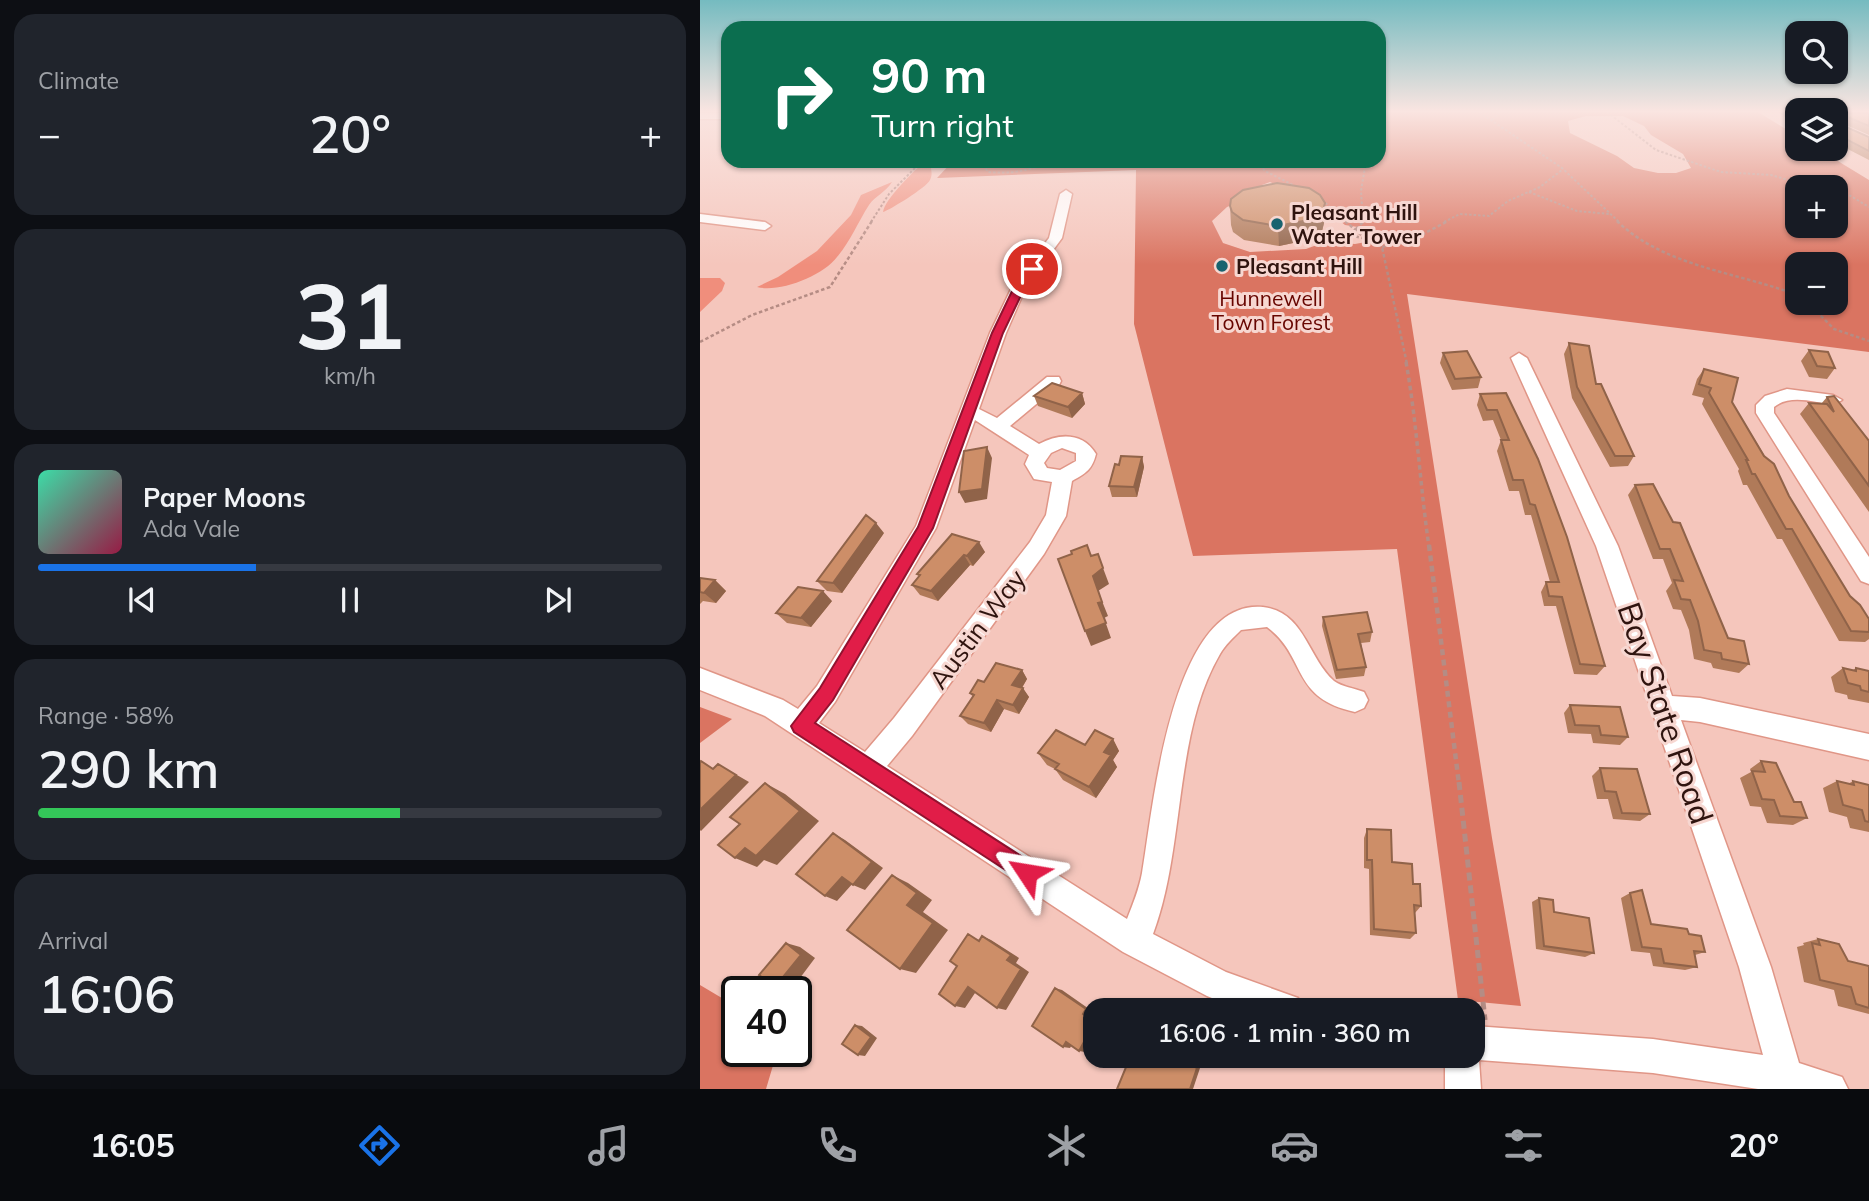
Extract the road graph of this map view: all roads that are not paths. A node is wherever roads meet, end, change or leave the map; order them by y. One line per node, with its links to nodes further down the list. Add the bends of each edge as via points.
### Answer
1 (1066, 194): 7 (street, via 1058,231 1014,296)
2 (700, 218): 3 (street)
3 (765, 226)
4 (1519, 358): 14 (street, Bay State Road, via 1595,517)
5 (1053, 381): 8 (street)
6 (1833, 400): 11 (street, via 1778,396 1769,399 1765,413)
7 (969, 412): 8 (street); 15 (street, via 926,528 826,694)
8 (998, 427): 9 (street)
9 (1039, 453): 10 (street, via 1036,470 1047,477); 10 (street, via 1062,442 1084,449 1084,465)
10 (1063, 477): 17 (street, Austin Way, via 1056,516 1037,548)
11 (1869, 575)
12 (700, 679): 15 (street, via 753,698)
13 (1355, 700): 18 (street, via 1339,697 1317,680 1279,622 1246,616 1224,632 1203,663 1184,710 1151,898)
14 (1664, 707): 16 (street, via 1700,710); 22 (street, Bay State Road, via 1755,967)
15 (801, 726): 17 (street)
16 (1869, 747)
17 (867, 769): 18 (street)
18 (1134, 941): 19 (street, via 1218,985)
19 (1253, 998)
20 (1485, 1048): 22 (street, via 1662,1057)
21 (1469, 1068): 23 (street)
22 (1785, 1078): 24 (street)
23 (1464, 1089)
24 (1830, 1089)

